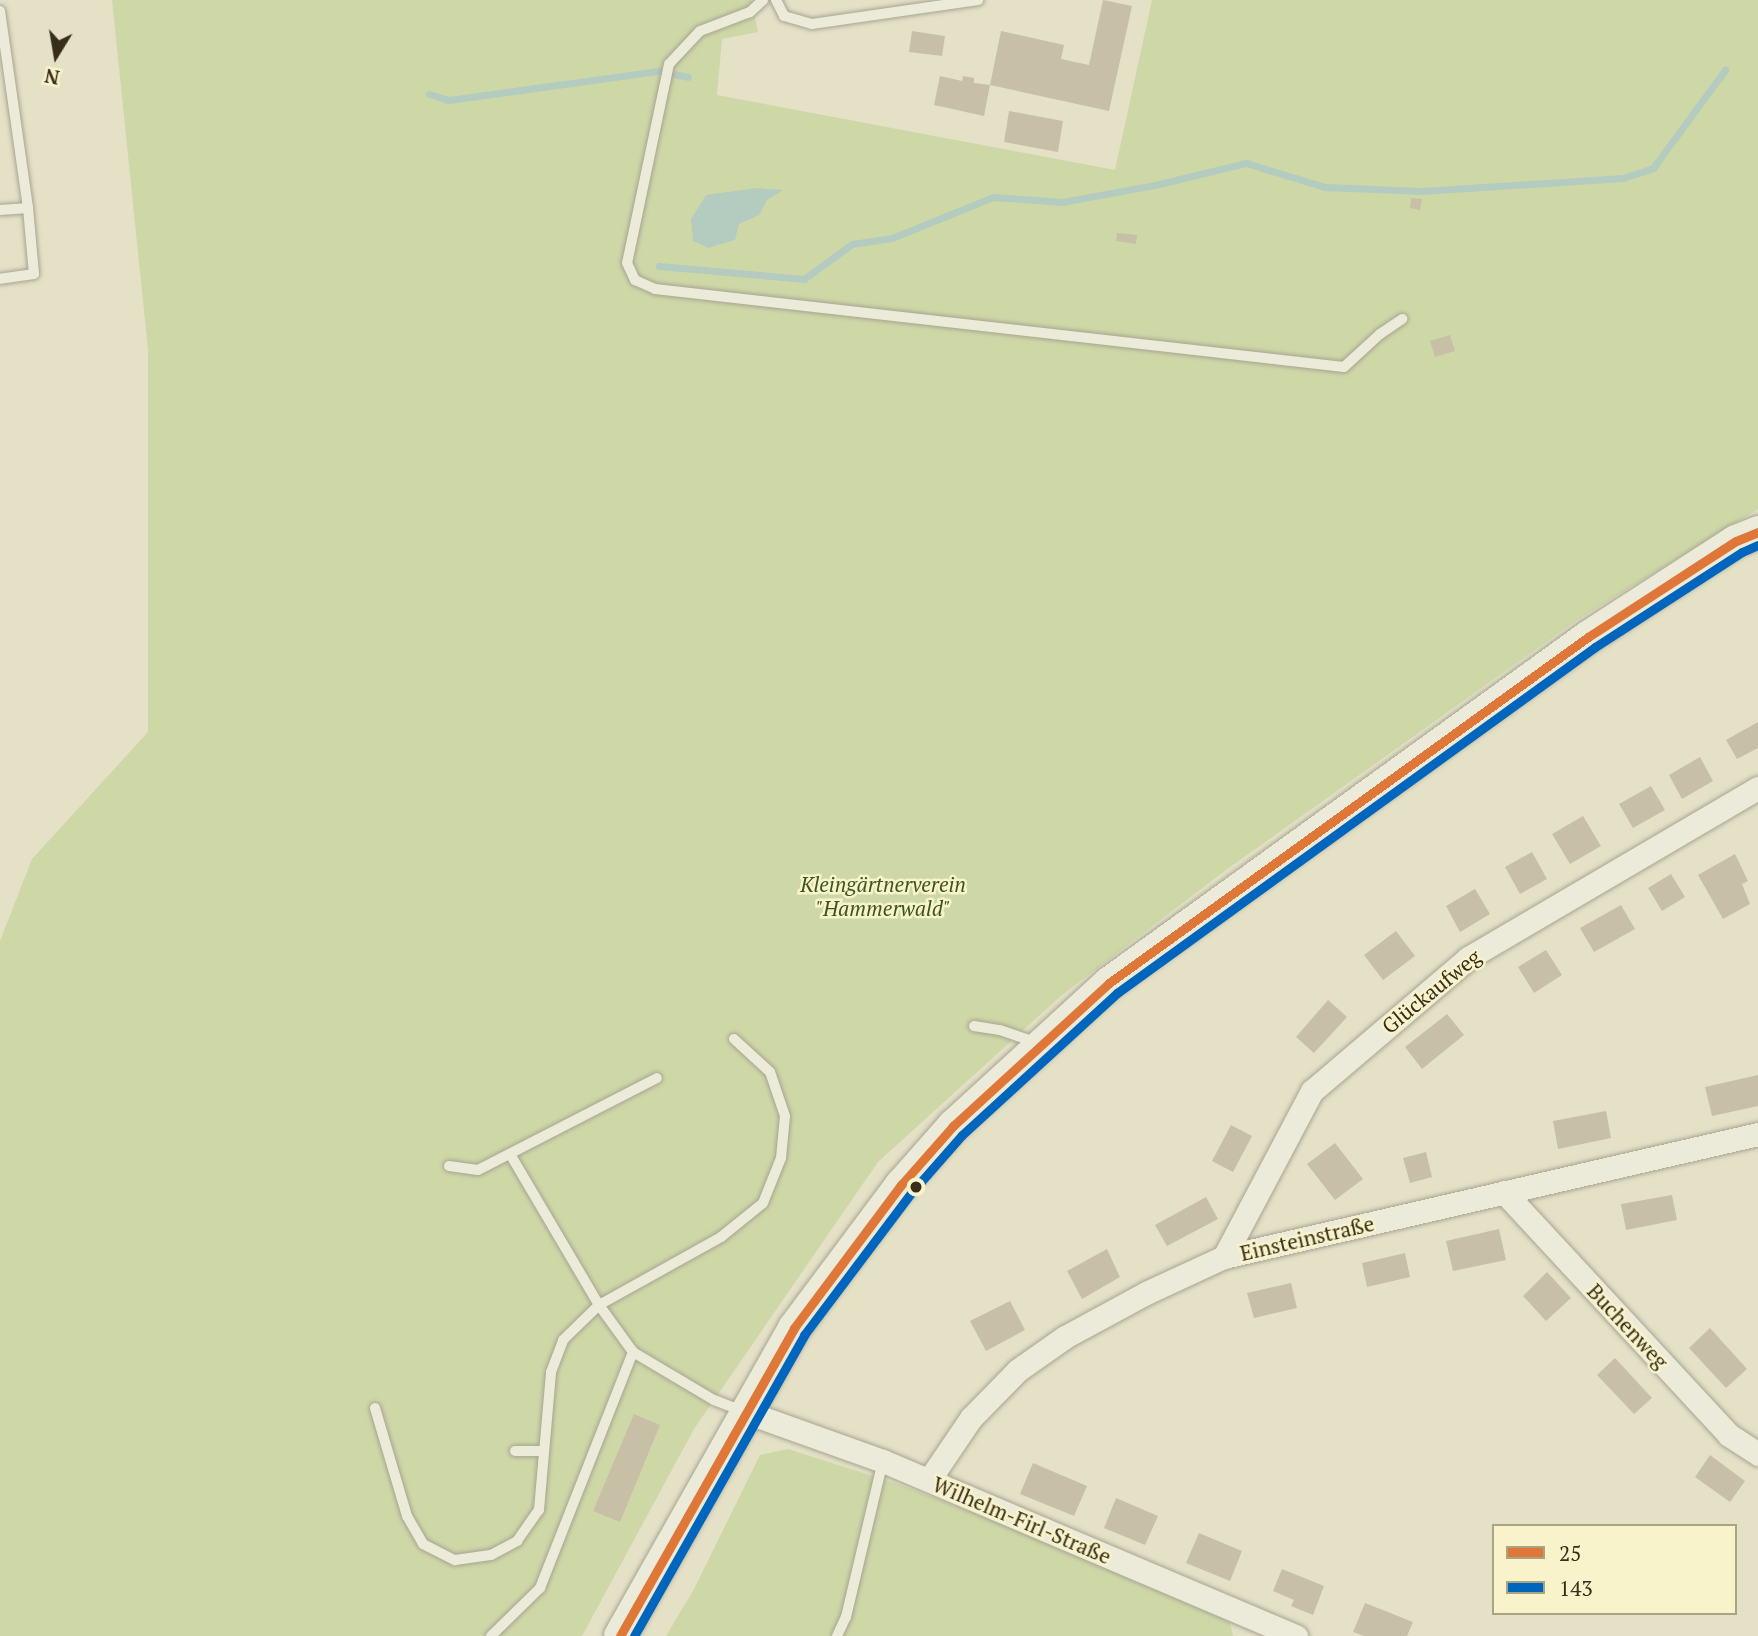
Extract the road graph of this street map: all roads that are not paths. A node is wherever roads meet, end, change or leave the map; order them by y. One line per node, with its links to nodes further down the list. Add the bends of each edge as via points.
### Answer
1 (763, 0): 8 (lane, via 750,12 700,31 669,64 627,263 635,280 655,289 1344,367)
2 (776, 0): 3 (lane, via 784,16 812,24)
3 (978, 0)
4 (0, 11): 5 (lane)
5 (28, 208): 6 (lane); 7 (lane, via 34,274)
6 (0, 211)
7 (0, 279)
8 (1402, 319)
9 (1758, 532): 13 (main road, via 1736,541 1588,637 1109,984)
10 (1758, 788): 19 (street, Glückaufweg, via 1468,958 1312,1091)
11 (974, 1026): 13 (lane)
12 (734, 1039): 20 (lane, via 770,1072 785,1115 781,1158 763,1203 721,1237)
13 (1040, 1044): 23 (main road, via 953,1126 901,1185 794,1328)
14 (657, 1078): 16 (lane)
15 (1758, 1134): 18 (street, Einsteinstraße)
16 (510, 1154): 17 (lane, via 478,1170); 20 (lane)
17 (449, 1166)
18 (1504, 1192): 19 (street, Einsteinstraße); 26 (street, Buchenweg, via 1729,1435)
19 (1224, 1257): 28 (street, Einsteinstraße, via 1065,1337 1018,1370 971,1418)
20 (600, 1305): 21 (lane); 25 (lane, via 563,1340 551,1372)
21 (634, 1352): 23 (lane, via 714,1400); 30 (lane, via 540,1588)
22 (375, 1408): 25 (lane, via 407,1516 423,1544 455,1560 491,1555 517,1541 539,1510)
23 (746, 1412): 27 (street, Wilhelm-Firl-Straße); 31 (main road)
24 (514, 1451): 25 (lane)
25 (543, 1451)
26 (1758, 1454)
27 (883, 1461): 28 (street, Wilhelm-Firl-Straße); 32 (lane, via 846,1617)
28 (929, 1480): 29 (street, Wilhelm-Firl-Straße)
29 (1237, 1612): 33 (street); 34 (street, Wilhelm-Firl-Straße)
30 (491, 1636)
31 (620, 1636)
32 (836, 1636)
33 (1242, 1636)
34 (1296, 1636)

